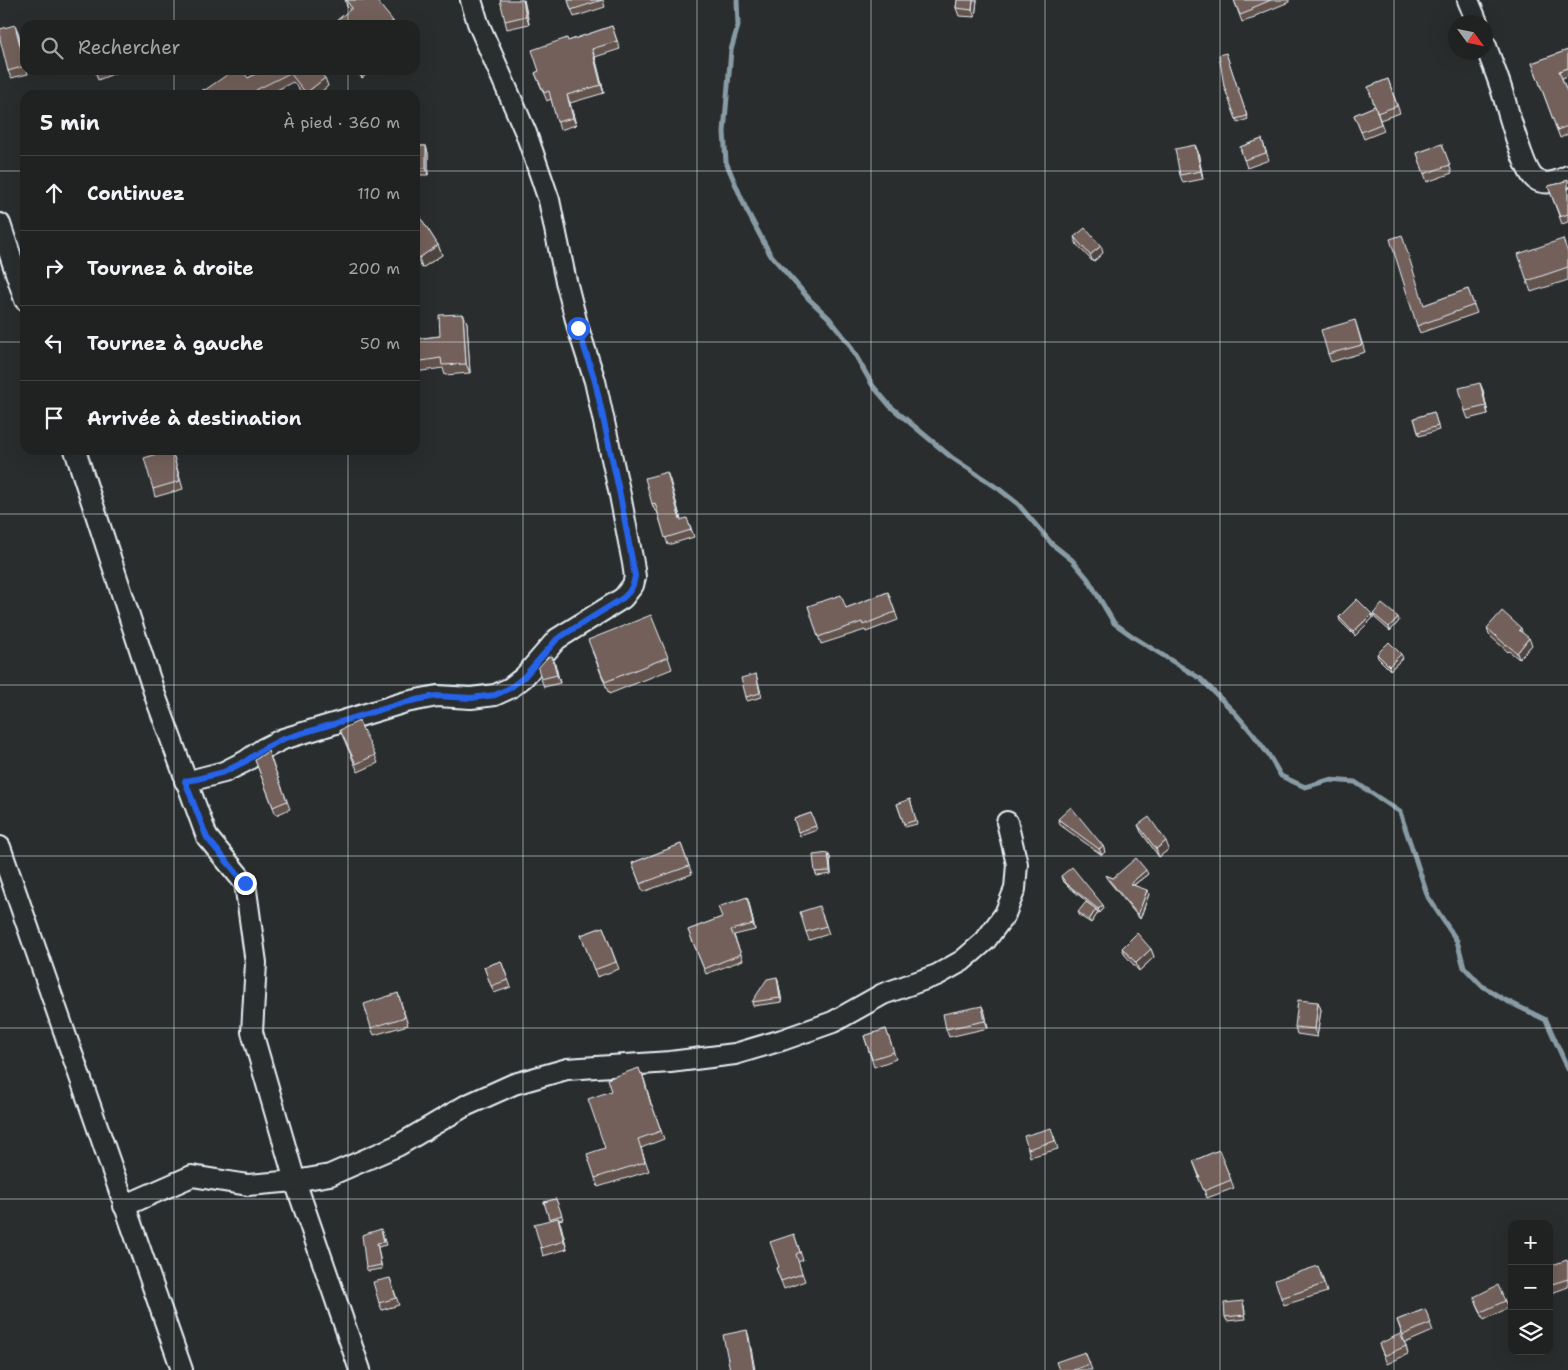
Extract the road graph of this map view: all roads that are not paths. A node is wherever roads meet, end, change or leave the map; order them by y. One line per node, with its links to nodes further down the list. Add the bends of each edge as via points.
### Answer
1 (471, 0): 9 (street, via 526,133 549,200 620,495 635,576 633,585 623,598 557,639 524,677 495,695 471,698 436,696 406,702 283,739 224,772)
2 (1468, 0): 3 (street)
3 (1474, 15)
4 (1491, 60): 5 (street, via 1530,173 1536,180 1548,183)
5 (1568, 176)
6 (0, 224): 7 (street)
7 (20, 285)
8 (77, 455): 9 (street)
9 (185, 781): 12 (street, via 207,838 245,883 256,963 252,1032)
10 (1008, 822): 12 (street, via 1017,864 1015,890 1005,914 985,941 962,961 937,975 883,994 833,1022 734,1054 567,1069 514,1084 465,1106 399,1145 354,1166 330,1175)
11 (0, 847): 13 (street)
12 (295, 1181): 13 (street, via 248,1185 192,1176); 15 (street)
13 (124, 1206): 14 (street)
14 (182, 1370)
15 (360, 1370)

